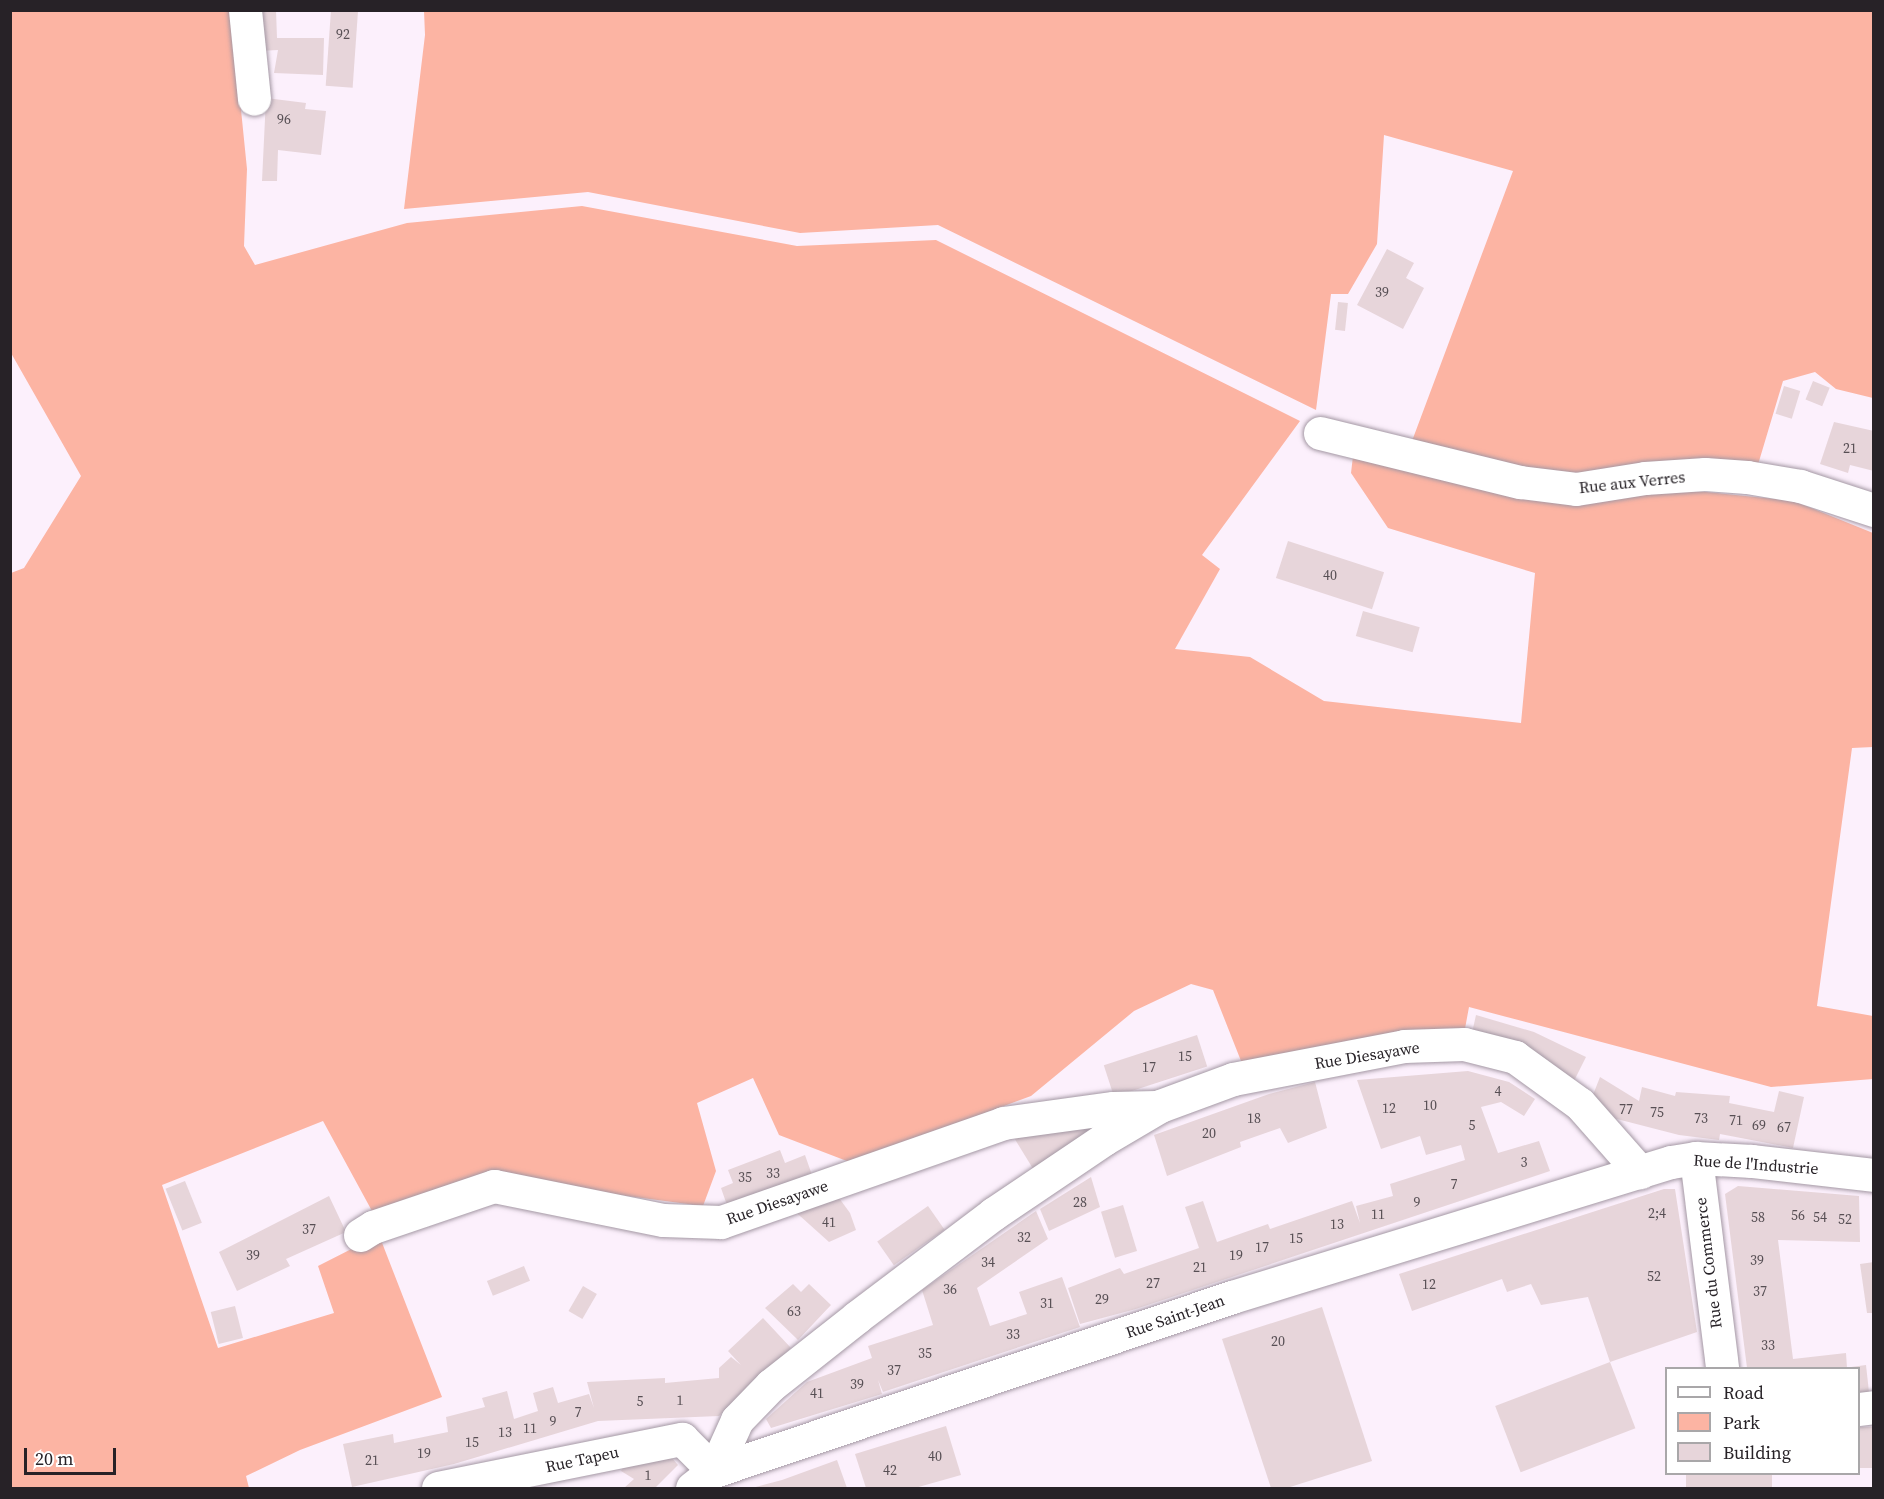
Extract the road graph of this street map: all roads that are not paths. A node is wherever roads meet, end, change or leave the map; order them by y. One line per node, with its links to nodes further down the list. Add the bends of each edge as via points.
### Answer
1 (245, 10): 2 (street)
2 (254, 99)
3 (1320, 433): 4 (street, Rue aux Verres, via 1542,485 1576,489 1645,478 1705,474 1747,477 1800,486)
4 (1874, 510)
5 (1160, 1106): 7 (street, Rue Diesayawe, via 1233,1078 1404,1046 1464,1044 1515,1057 1580,1104); 9 (street, Rue Diesayawe, via 1113,1108 1003,1123 721,1222 663,1220 494,1186 373,1227); 11 (street, Rue Diesayawe, via 993,1214 771,1384 737,1420)
6 (1696, 1158): 7 (street, Rue de l'Industrie); 8 (street, Rue de l'Industrie); 10 (street, Rue du Commerce)
7 (1640, 1172): 11 (street, Rue Saint-Jean, via 1243,1293)
8 (1874, 1175)
9 (360, 1235)
10 (1722, 1367)
11 (703, 1480): 12 (street, Rue Tapeu, via 682,1439)
12 (450, 1487)

